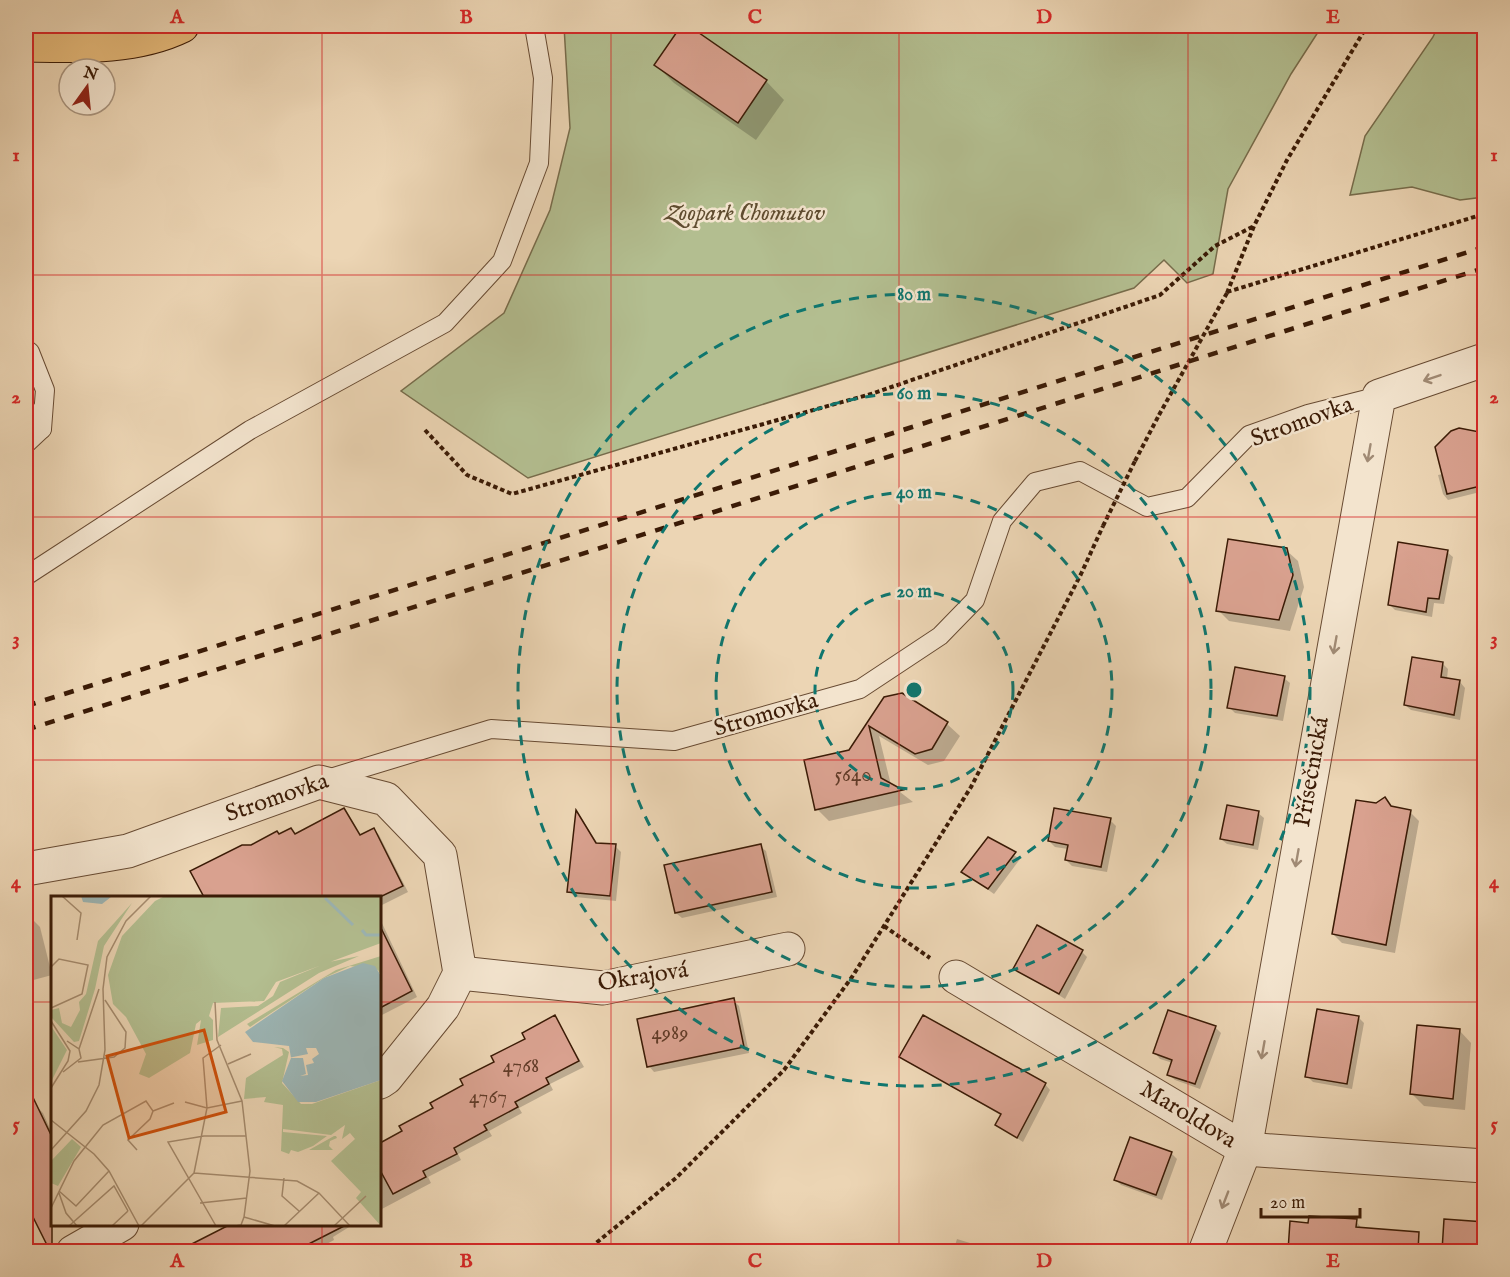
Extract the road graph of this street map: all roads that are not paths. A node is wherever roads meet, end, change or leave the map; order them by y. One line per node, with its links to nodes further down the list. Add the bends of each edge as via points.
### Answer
1 (182, 26): 3 (highway, via 105,45)
2 (534, 26): 10 (lane, via 543,78 539,163 502,261 459,308 445,323 250,430)
3 (26, 45)
4 (26, 349): 8 (lane, via 45,390)
5 (1485, 360): 6 (street, one-way to 6)
6 (1379, 396): 11 (lane, Stromovka, via 1308,414 1249,435 1187,498 1147,507 1080,471 1035,482 1002,521 975,600 940,636 860,690 674,741 491,729); 17 (street, Přísečnická, one-way to 17)
7 (26, 408): 8 (lane)
8 (42, 429): 9 (lane)
9 (26, 444)
10 (26, 576)
11 (320, 782): 12 (street, Stromovka, via 128,851); 14 (street, via 386,800 440,855)
12 (26, 869)
13 (788, 949): 14 (street, Okrajová, via 603,988)
14 (460, 973): 16 (street, via 443,1006)
15 (956, 977): 17 (street, Maroldova)
16 (381, 1081)
17 (1245, 1149): 18 (street, Maroldova); 21 (street, Přísečnická, one-way to 21)
18 (1485, 1166)
19 (118, 1226): 20 (street)
20 (73, 1251)
21 (1205, 1251)

